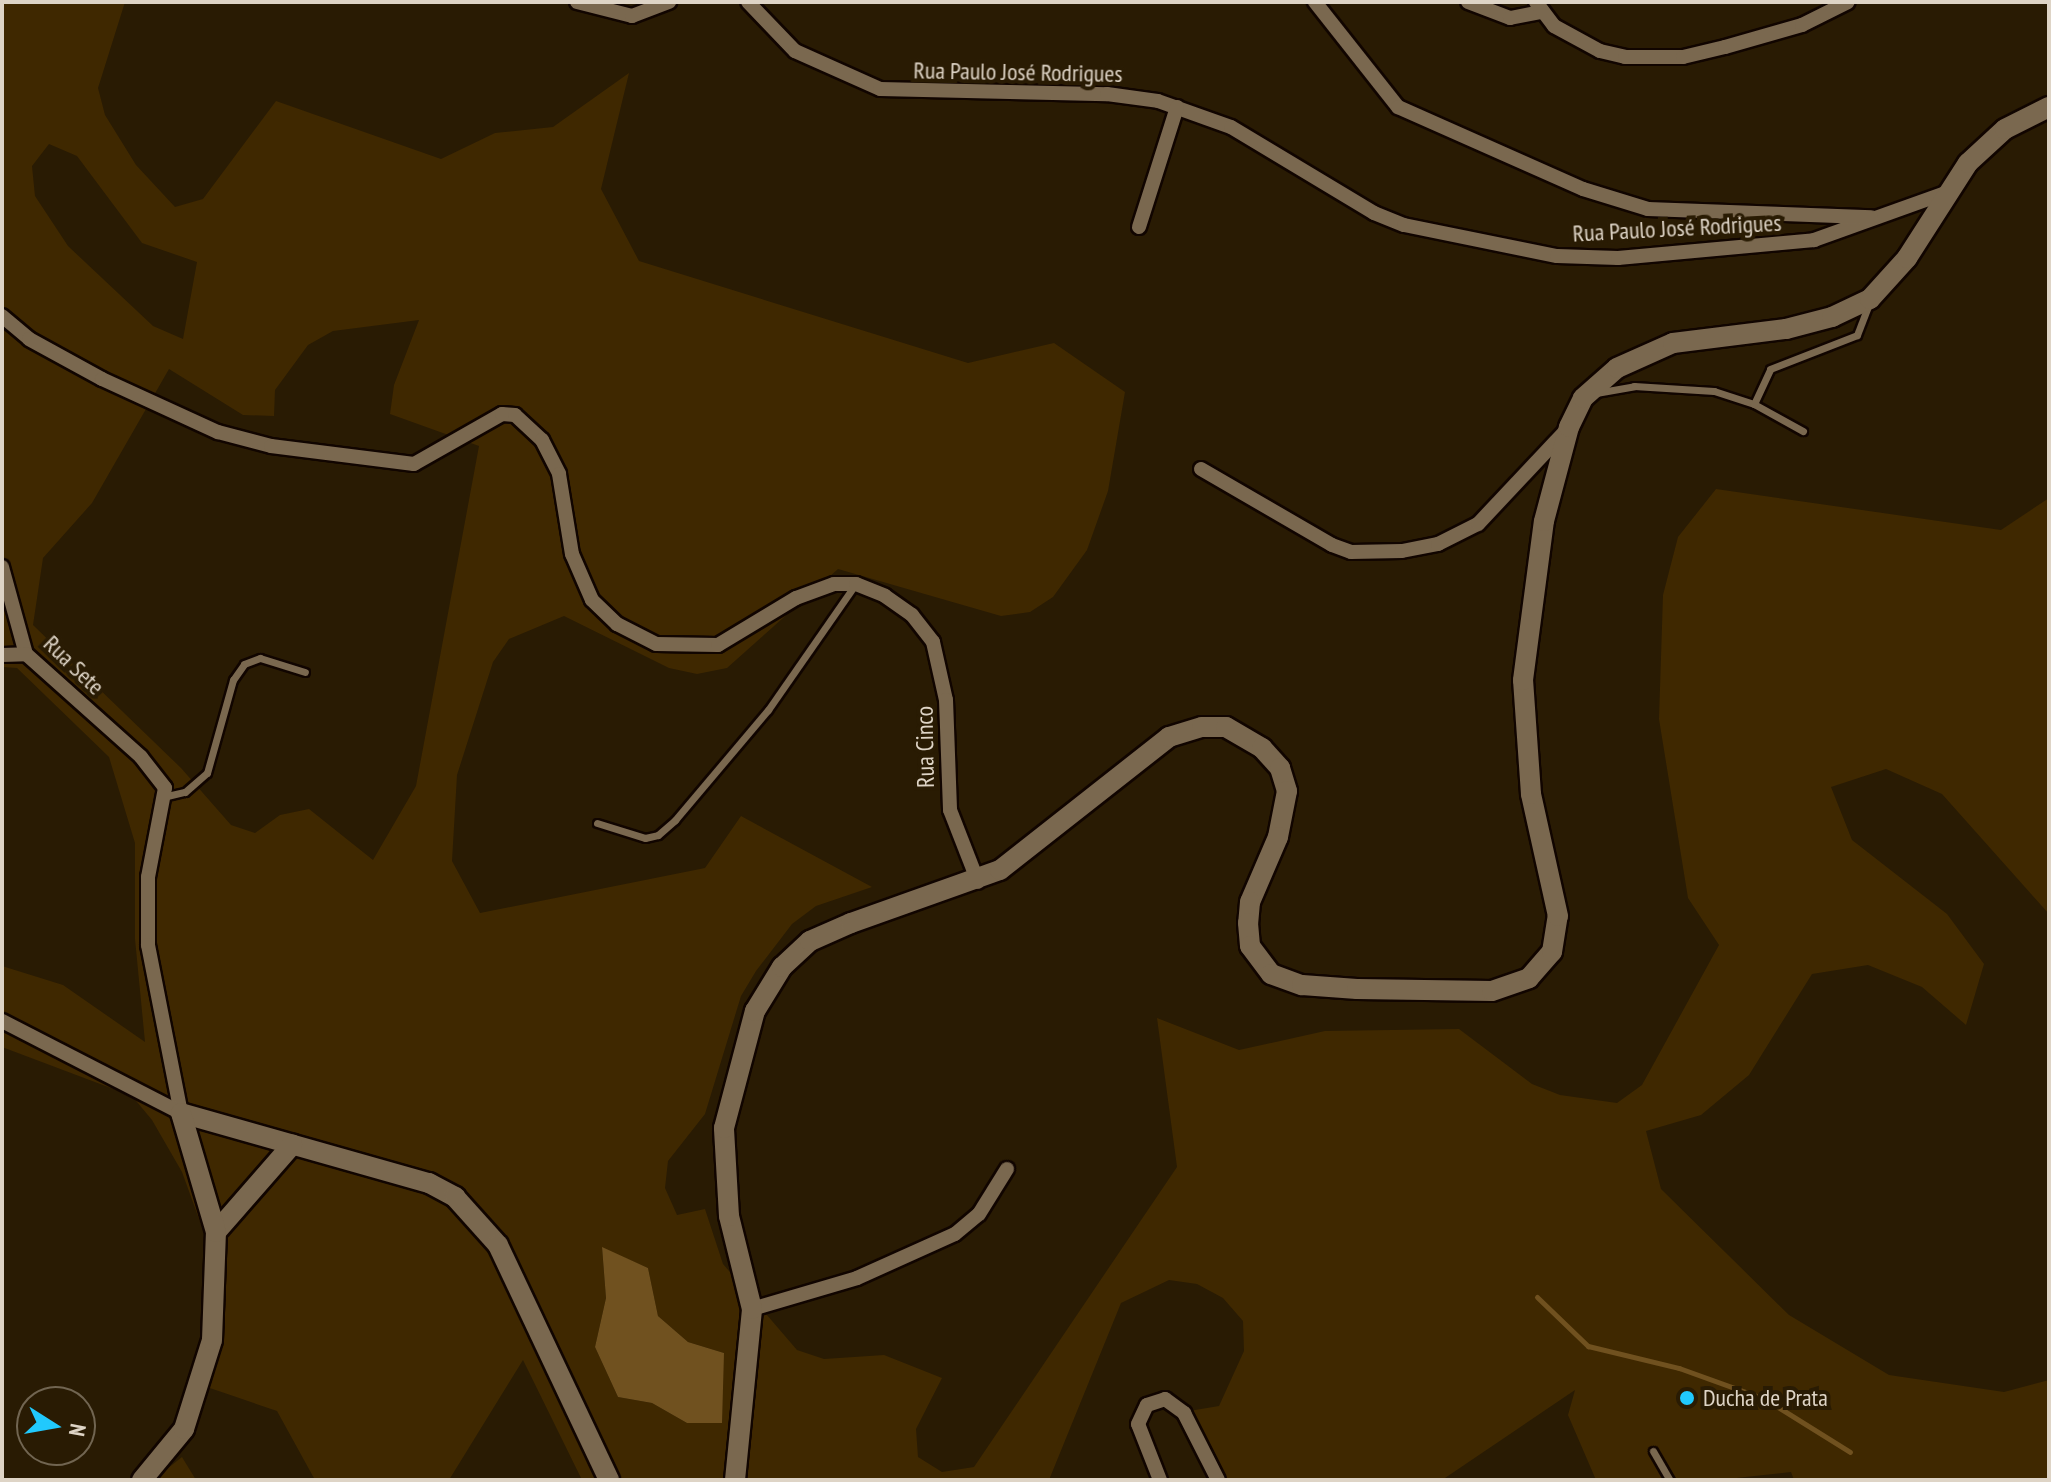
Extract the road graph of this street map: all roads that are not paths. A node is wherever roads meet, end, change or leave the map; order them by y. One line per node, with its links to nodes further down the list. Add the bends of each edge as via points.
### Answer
1 (577, 2): 2 (street, via 632,16)
2 (669, 2)
3 (748, 2): 8 (street, Rua Paulo José Rodrigues, via 795,51 880,89 1107,94)
4 (1315, 2): 11 (street, via 1398,107 1583,189 1648,209)
5 (1468, 2): 7 (street, via 1510,18)
6 (1848, 2): 7 (street, via 1802,25 1683,57 1625,57 1600,51 1554,26)
7 (1539, 7)
8 (1177, 107): 11 (street, Rua Paulo José Rodrigues, via 1231,127 1374,213 1404,225 1557,256 1618,258 1767,247 1838,234); 12 (street)
9 (2049, 107): 10 (street, via 2005,129)
10 (1945, 193): 11 (street, Rua Paulo José Rodrigues); 13 (street, via 1907,258)
11 (1876, 217)
12 (1139, 227)
13 (1870, 299): 15 (street, via 1832,317 1786,329 1673,343 1617,368); 16 (lane, via 1857,335 1770,369 1762,376)
14 (2, 316): 21 (street, via 29,339 102,379 218,432 271,446 414,464 502,414 515,415 542,440 559,474 572,554 592,600 617,624 656,644 718,645 796,598 834,584)
15 (1588, 391): 16 (lane, via 1669,387 1714,391); 17 (street)
16 (1754, 404): 18 (lane)
17 (1569, 427): 19 (street, via 1478,524 1438,544 1402,551 1351,552 1332,545); 27 (street, via 1544,521 1523,680 1531,794 1558,916 1552,952 1529,978 1492,991 1357,989 1302,985 1271,974 1250,946 1248,923 1250,902 1278,837 1287,791 1280,768 1262,748 1226,727 1202,727 1169,737 1027,854)
18 (1803, 431)
19 (1201, 469)
20 (2, 567): 22 (street, Rua Sete)
21 (856, 584): 26 (lane, via 768,710 675,820 658,835 645,838); 27 (street, Rua Cinco, via 912,615 933,642 941,670 950,810)
22 (26, 654): 23 (street); 25 (street, Rua Sete, via 155,772)
23 (2, 655)
24 (305, 672): 25 (lane, via 260,658 244,664 233,680 207,773 185,792)
25 (167, 796): 29 (street, via 148,877 146,919 155,995)
26 (597, 823)
27 (978, 882): 33 (street, via 810,941 782,967 755,1011 724,1128 729,1216)
28 (2, 1021): 29 (street)
29 (181, 1113): 30 (street); 32 (street)
30 (292, 1145): 32 (street); 36 (street, via 429,1183 471,1212 514,1275)
31 (1007, 1169): 33 (street, via 979,1214 955,1234 857,1278)
32 (216, 1232): 35 (street, via 212,1340 198,1397 169,1451)
33 (752, 1309): 37 (street)
34 (1653, 1451): 40 (lane)
35 (142, 1480)
36 (609, 1480)
37 (735, 1480)
38 (1160, 1480): 39 (street, via 1138,1424 1147,1405 1165,1399 1184,1413)
39 (1218, 1480)
40 (1670, 1480)

